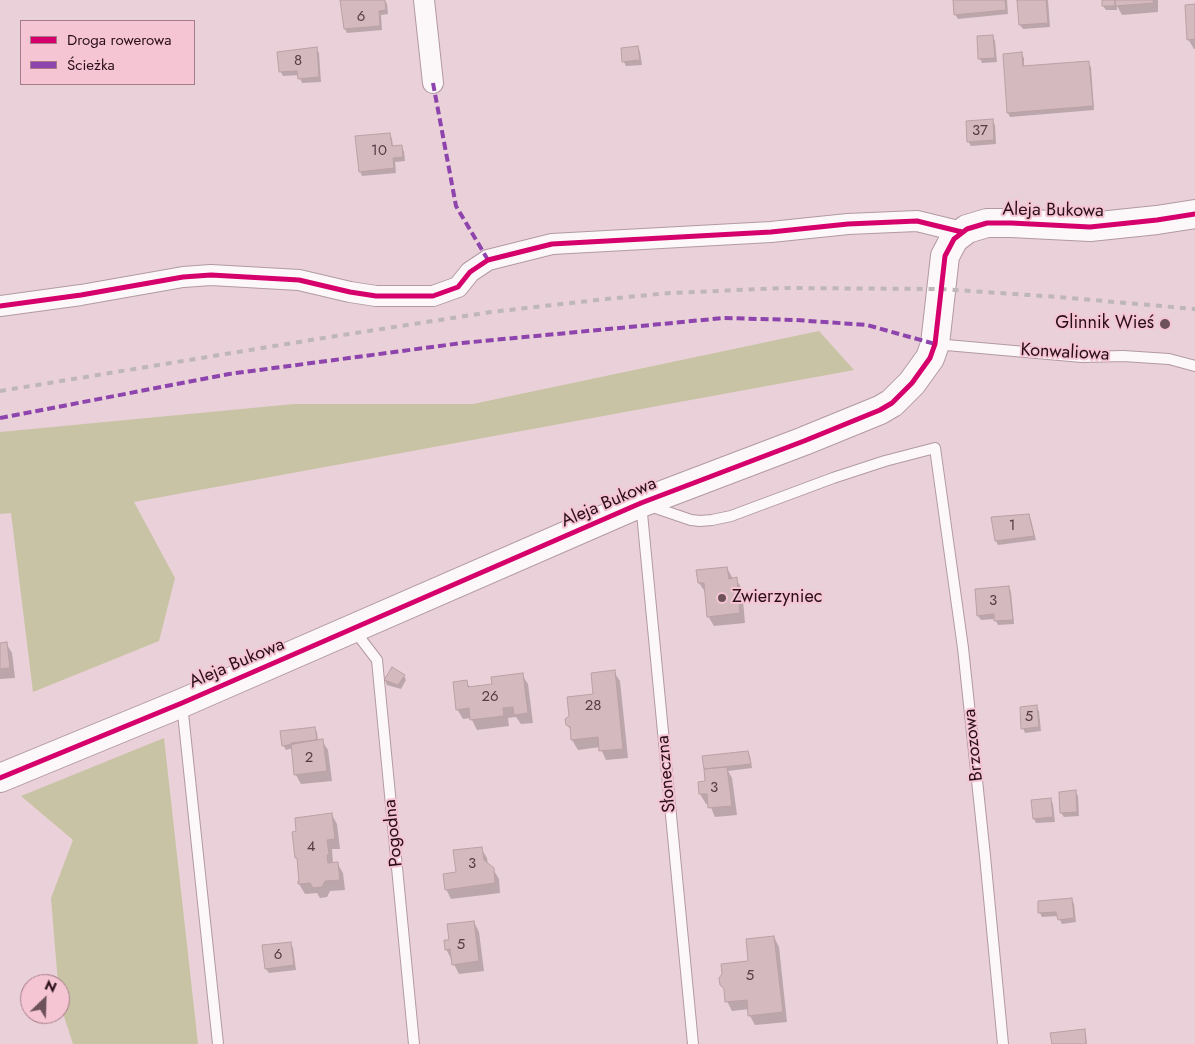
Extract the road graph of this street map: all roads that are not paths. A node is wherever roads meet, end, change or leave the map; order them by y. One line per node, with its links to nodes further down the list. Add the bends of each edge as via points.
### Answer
1 (424, 0): 2 (street)
2 (433, 83)
3 (1195, 214): 4 (street, Aleja Bukowa, via 1090,227 988,224)
4 (962, 232): 5 (street, via 917,221 552,244 488,260 470,272 458,287 432,296 376,296 299,280 211,275); 6 (street, Aleja Bukowa, via 951,243 945,256)
5 (0, 306)
6 (935, 344): 7 (lane, Konwaliowa, via 1082,356 1169,359); 8 (street, Aleja Bukowa, via 930,358 912,383 880,410)
7 (1195, 366)
8 (641, 503): 9 (street, Aleja Bukowa); 14 (lane, Słoneczna); 15 (lane, Brzozowa, via 691,520 712,520 935,448 964,648)
9 (353, 629): 10 (street, Aleja Bukowa); 13 (lane, Pogodna, via 377,660)
10 (182, 703): 11 (street, Aleja Bukowa); 12 (lane)
11 (0, 778)
12 (218, 1044)
13 (414, 1044)
14 (693, 1044)
15 (1003, 1044)

